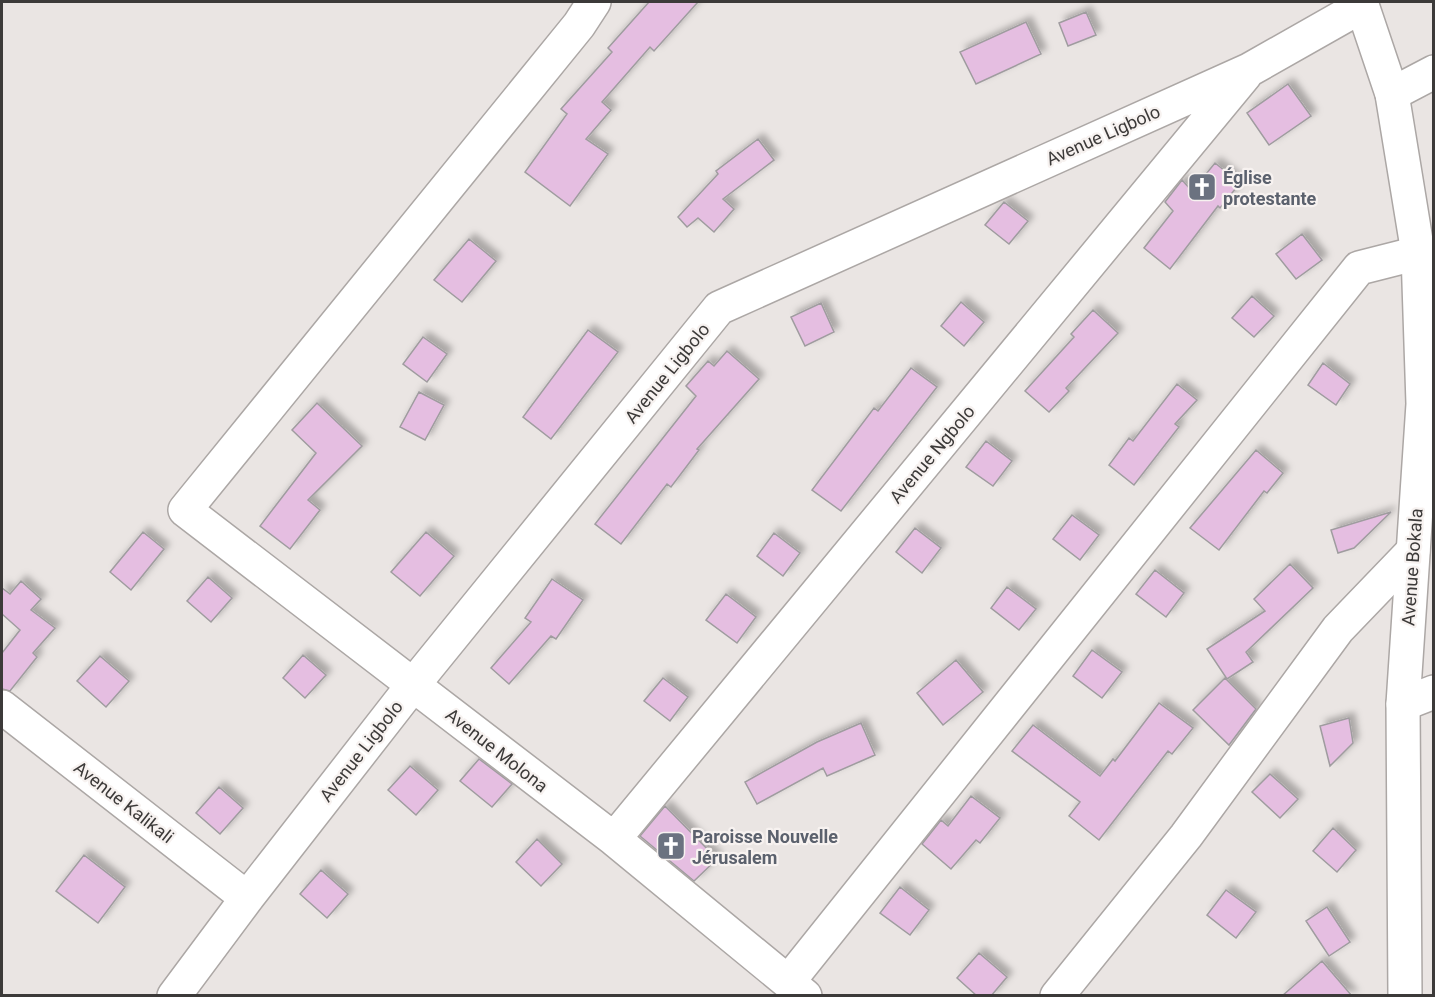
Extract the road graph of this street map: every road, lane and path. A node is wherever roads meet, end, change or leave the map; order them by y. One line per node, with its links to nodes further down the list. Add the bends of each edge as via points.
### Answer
1 (594, 2): 9 (street, Avenue Molona, via 185,510)
2 (1361, 4): 3 (street, Avenue Ligbolo); 5 (street, Avenue Bokala)
3 (1249, 70): 9 (street, Avenue Ligbolo, via 719,308); 13 (street, Avenue Ngbolo)
4 (1434, 72): 5 (street)
5 (1392, 94): 6 (street, Avenue Bokala)
6 (1418, 253): 7 (street, Avenue Bokala); 15 (street, via 1359,268)
7 (1428, 402): 8 (street, Avenue Bokala)
8 (1413, 551): 11 (street, Avenue Bokala); 17 (street, via 1338,629 1186,836)
9 (413, 685): 13 (street, Avenue Molona); 14 (street, Avenue Ligbolo)
10 (1434, 692): 11 (street)
11 (1403, 704): 18 (street, Avenue Bokala)
12 (2, 707): 14 (street, Avenue Kalikali)
13 (614, 839): 15 (street, Avenue Molona)
14 (247, 898): 16 (street, Avenue Ligbolo)
15 (797, 989)
16 (174, 996)
17 (1057, 996)
18 (1405, 996)

